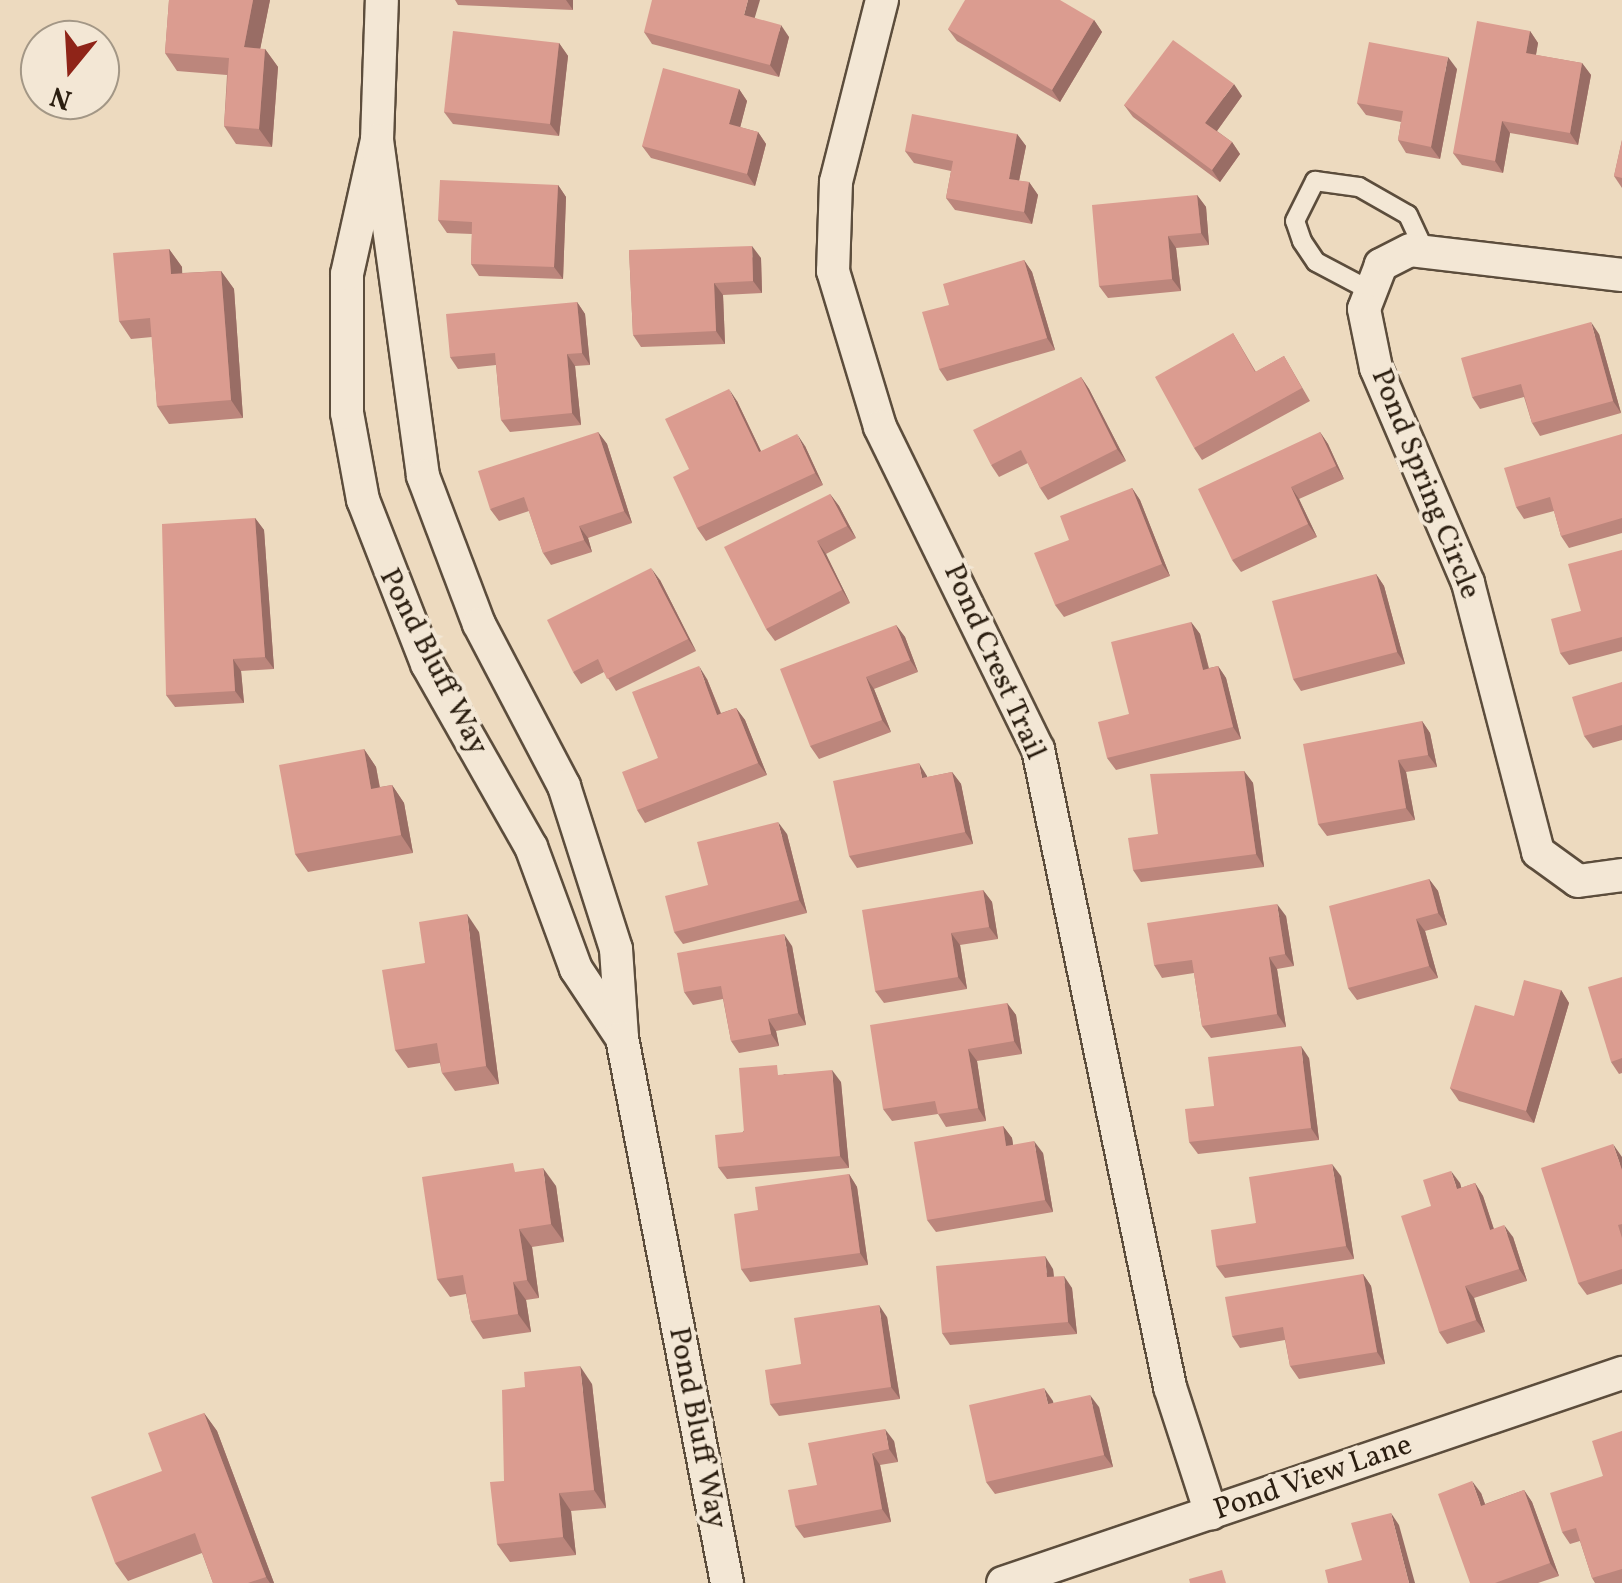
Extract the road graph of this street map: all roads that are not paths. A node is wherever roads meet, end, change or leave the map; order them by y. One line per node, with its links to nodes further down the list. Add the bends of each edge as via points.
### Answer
1 (382, 0): 3 (street, Pond Bluff Way)
2 (882, 0): 10 (street, Pond Crest Trail, via 836,182 832,271 880,428 1038,749 1170,1387)
3 (376, 140): 8 (street, Pond Bluff Way, via 422,476 479,624 564,786 616,949); 8 (street, Pond Bluff Way, via 346,274 347,413 363,500 427,664 532,847 576,969)
4 (1425, 250): 5 (street); 6 (street, via 1381,265); 6 (lane, via 1408,216 1359,187 1315,181 1294,220 1302,242 1316,262)
5 (1622, 274)
6 (1371, 291): 7 (street, Pond Spring Circle, via 1364,309 1376,368 1468,583 1538,852 1578,881)
7 (1622, 876)
8 (622, 1038): 11 (street, Pond Bluff Way)
9 (1622, 1373): 10 (street, Pond View Lane)
10 (1211, 1512): 12 (street, Pond View Lane)
11 (728, 1583)
12 (1003, 1583)

